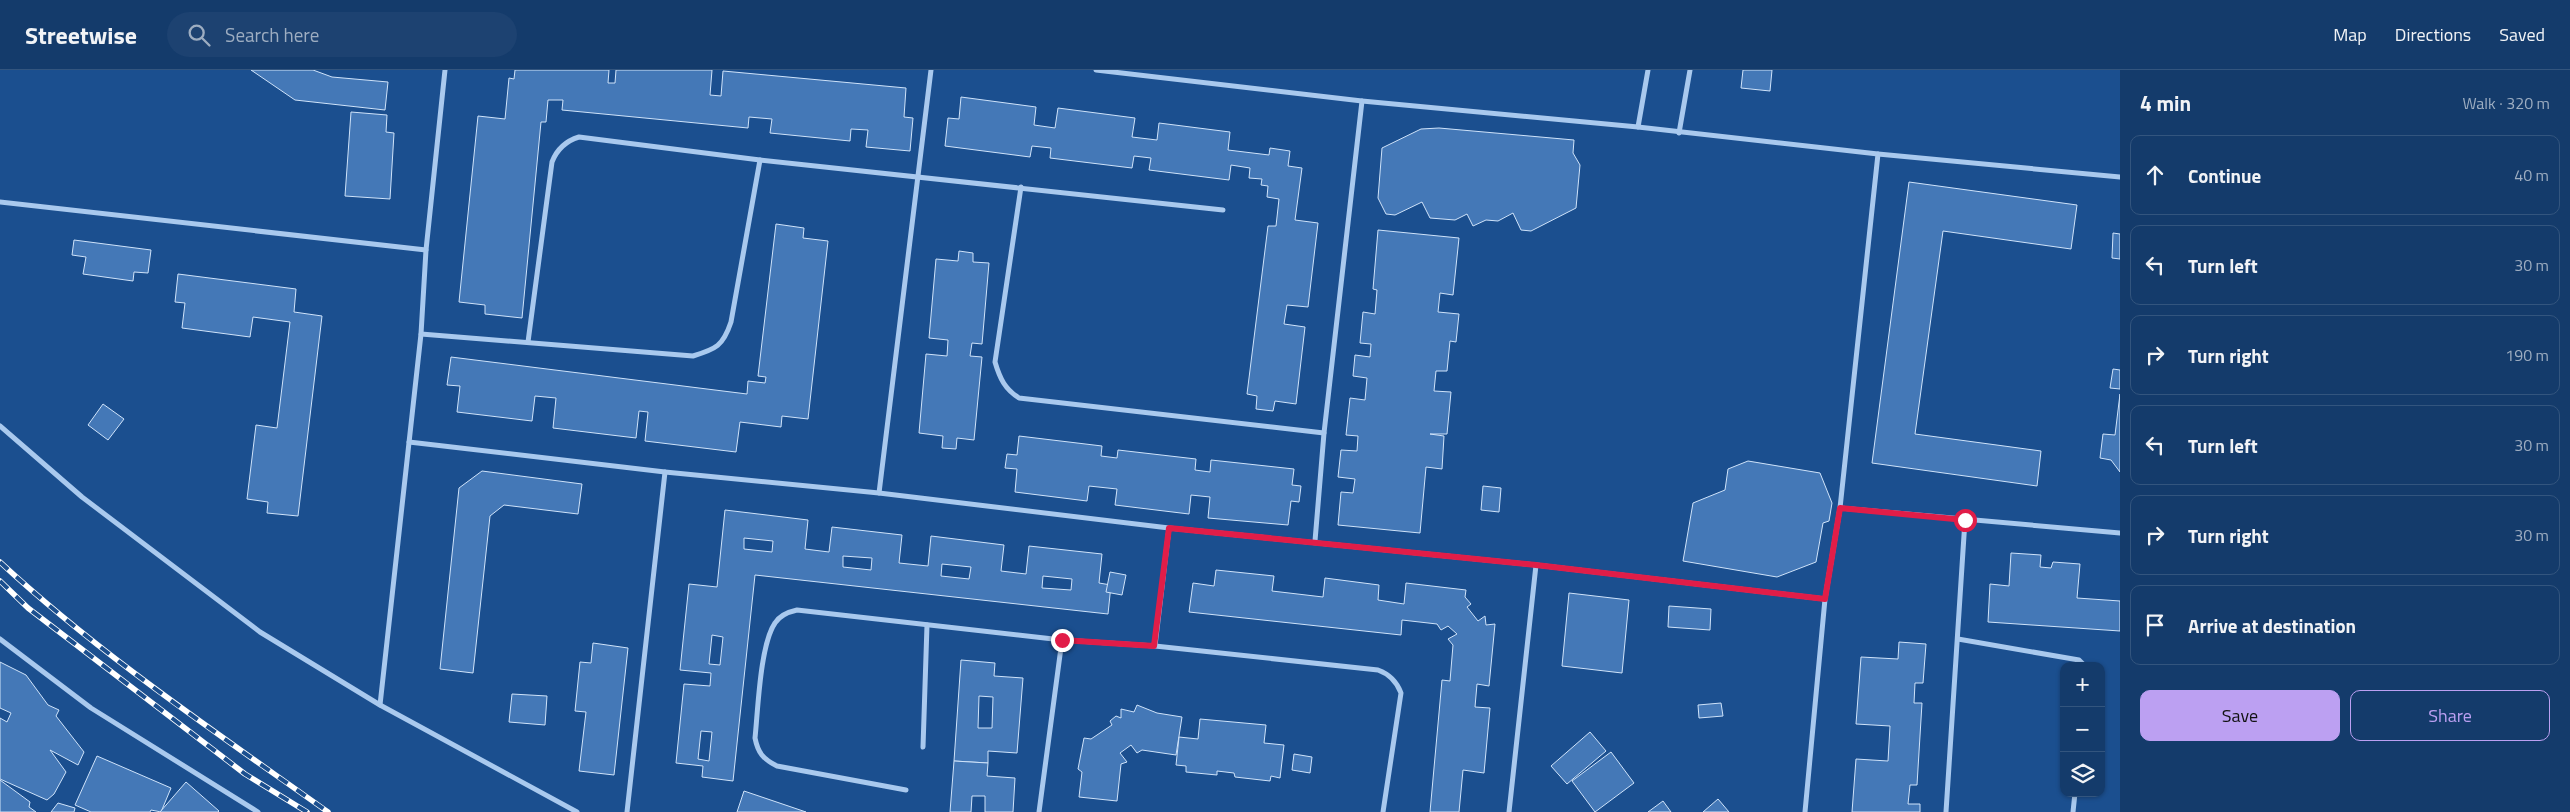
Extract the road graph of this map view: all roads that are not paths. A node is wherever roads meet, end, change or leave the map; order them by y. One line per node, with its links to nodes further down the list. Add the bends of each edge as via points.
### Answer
1 (445, 70): 16 (street)
2 (931, 70): 12 (street)
3 (1096, 70): 6 (street)
4 (1648, 70): 7 (street)
5 (1690, 70): 8 (street)
6 (1362, 101): 7 (street); 20 (street)
7 (1638, 127): 8 (street)
8 (1679, 133): 9 (street)
9 (1878, 154): 11 (street); 24 (street)
10 (760, 160): 12 (street); 18 (street, via 731,322 716,349 693,356); 18 (street, via 579,137 564,144 552,162)
11 (2120, 177)
12 (920, 178): 13 (street); 23 (street)
13 (1021, 187): 15 (street); 20 (street, via 995,362 1008,391 1019,398)
14 (0, 202): 16 (street)
15 (1223, 210)
16 (426, 250): 17 (street)
17 (421, 334): 18 (street); 21 (street)
18 (528, 342)
19 (0, 426): 37 (street, via 82,497 260,632)
20 (1324, 433): 28 (street)
21 (408, 442): 22 (street); 37 (street)
22 (665, 472): 23 (street); 43 (street)
23 (879, 493): 26 (street)
24 (1840, 508): 25 (street); 30 (street)
25 (1965, 520): 27 (street); 33 (street)
26 (1169, 528): 28 (street); 35 (street)
27 (2120, 533)
28 (1315, 541): 29 (street)
29 (1536, 565): 30 (street); 46 (street)
30 (1825, 599): 47 (street)
31 (928, 625): 34 (street); 38 (street); 39 (street, via 797,610 779,618 766,646 755,738 758,751 766,760 777,766)
32 (0, 639): 41 (street, via 91,708)
33 (1958, 639): 36 (street); 48 (street)
34 (1062, 640): 35 (street); 44 (street)
35 (1154, 646): 45 (street, via 1386,673 1401,693)
36 (2081, 662)
37 (380, 705): 42 (street)
38 (923, 747)
39 (906, 790)
40 (2075, 797): 49 (street)
41 (258, 812)
42 (577, 812)
43 (627, 812)
44 (1039, 812)
45 (1383, 812)
46 (1509, 812)
47 (1805, 812)
48 (1946, 812)
49 (2073, 812)

